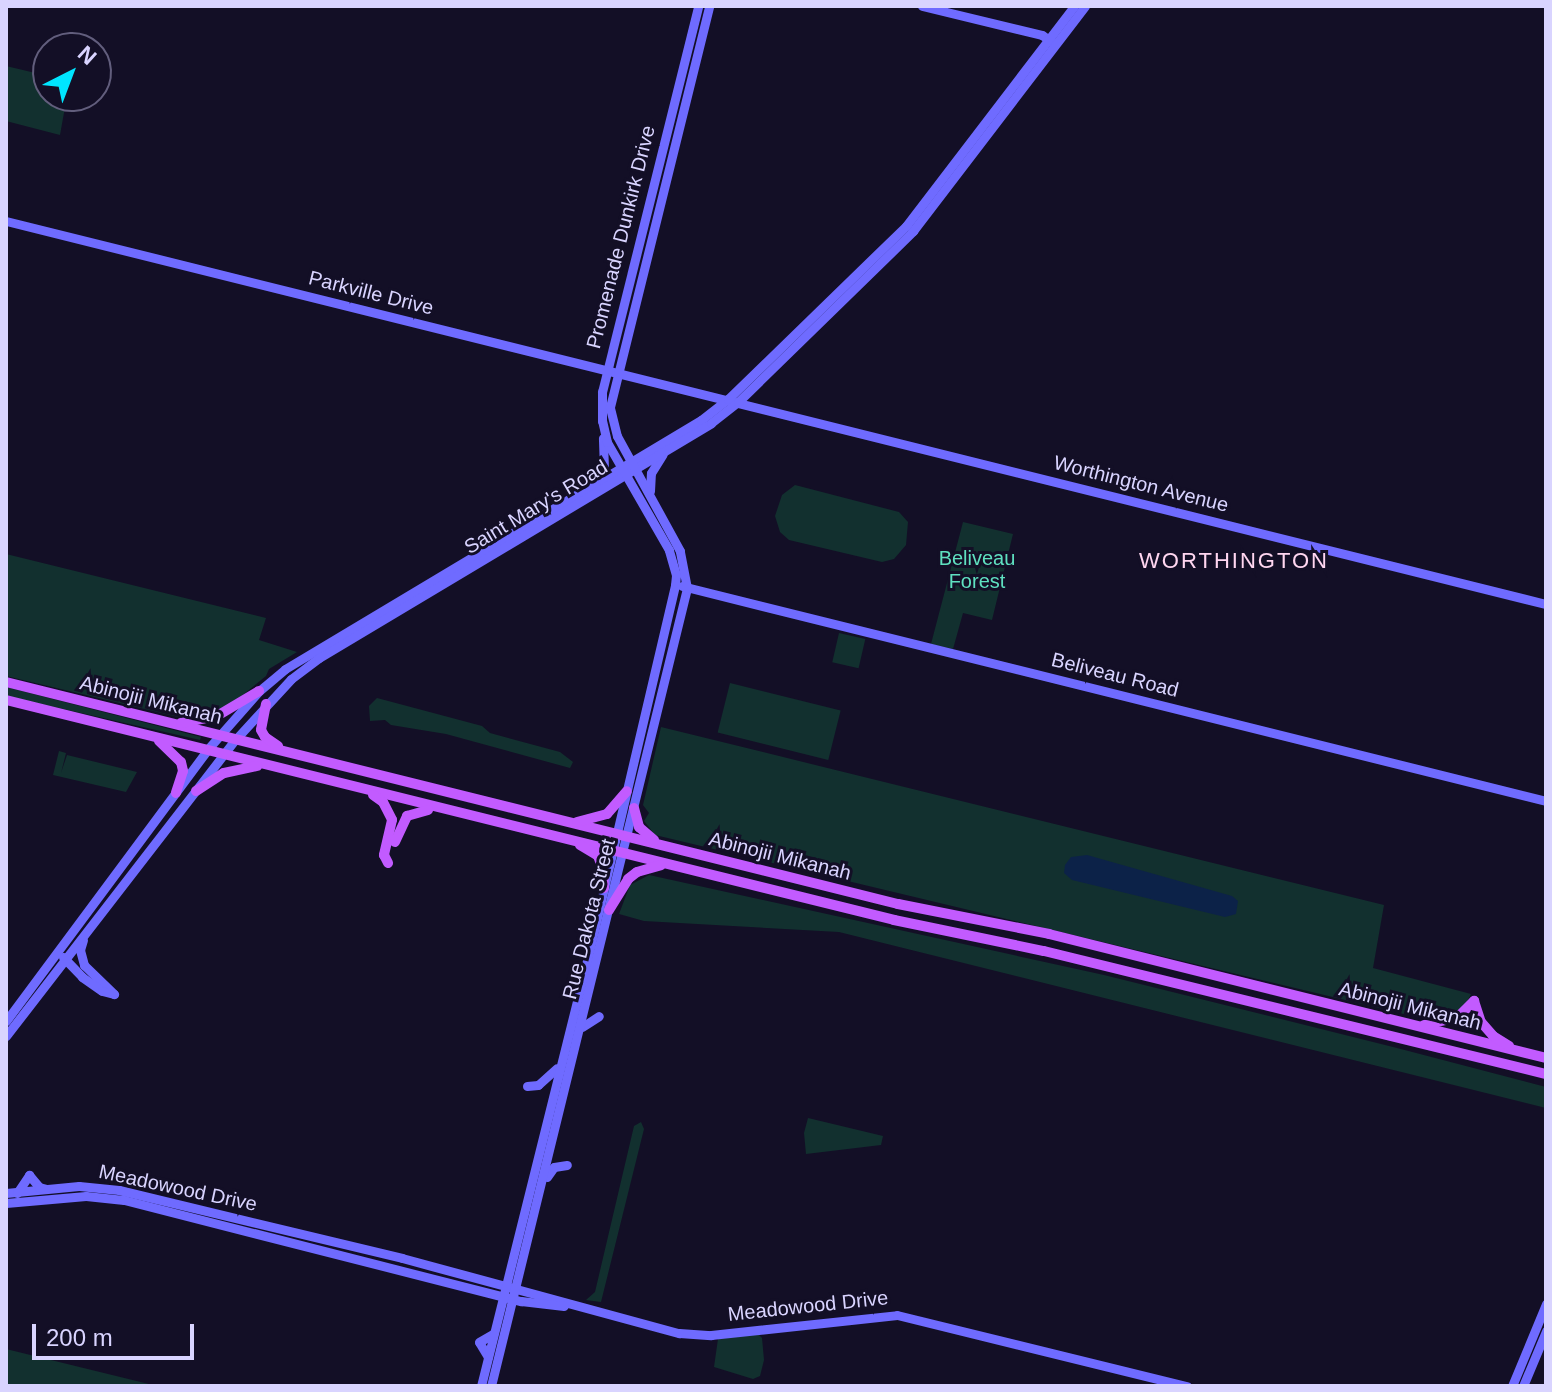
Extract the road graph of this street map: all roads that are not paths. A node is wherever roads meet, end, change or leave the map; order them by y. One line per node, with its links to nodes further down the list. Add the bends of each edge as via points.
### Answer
1 (698, 6): 8 (main road, Promenade Dunkirk Drive)
2 (709, 6): 8 (main road, Promenade Dunkirk Drive)
3 (922, 6): 6 (main road)
4 (1074, 6): 6 (main road, Saint Mary's Road)
5 (1085, 6): 6 (main road, Saint Mary's Road)
6 (1052, 42): 9 (main road, Saint Mary's Road, via 887,251)
7 (6, 221): 8 (main road, Parkville Drive)
8 (611, 371): 9 (main road, Parkville Drive); 10 (main road, Promenade Dunkirk Drive, via 602,392); 11 (main road, Promenade Dunkirk Drive, via 610,407)
9 (733, 400): 12 (main road, Saint Mary's Road); 19 (main road, Worthington Avenue)
10 (604, 431): 14 (main road, Promenade Dunkirk Drive); 15 (main road, via 604,469)
11 (617, 436): 12 (main road, via 634,450); 13 (main road, Promenade Dunkirk Drive)
12 (665, 446): 13 (main road, Saint Mary's Road); 16 (main road, via 651,473)
13 (632, 465): 14 (main road, Saint Mary's Road); 16 (main road, Rue Dakota Street)
14 (622, 471): 15 (main road, Saint Mary's Road); 17 (main road, Rue Dakota Street, via 669,550); 23 (main road, Saint Mary's Road, via 319,658)
15 (598, 480): 21 (main road, Saint Mary's Road, via 285,669)
16 (651, 498): 18 (main road, Rue Dakota Street, via 680,551)
17 (675, 585): 18 (main road, Beliveau Road); 25 (main road, Rue Dakota Street)
18 (687, 588): 25 (main road, Rue Dakota Street); 37 (main road, Beliveau Road)
19 (1546, 604)
20 (6, 682): 24 (main road, Abinojii Mikanah)
21 (259, 691): 24 (main road, via 217,716); 27 (main road, Saint Mary's Road)
22 (6, 700): 26 (main road, Abinojii Mikanah)
23 (266, 704): 28 (main road, Saint Mary's Road); 31 (main road, via 260,723 265,737)
24 (172, 724): 27 (main road, Abinojii Mikanah)
25 (645, 734): 34 (main road, Rue Dakota Street); 38 (main road, Rue Dakota Street)
26 (151, 736): 29 (main road, Abinojii Mikanah); 36 (main road, via 181,762)
27 (218, 736): 28 (main road, Abinojii Mikanah); 29 (main road, Saint Mary's Road)
28 (235, 740): 30 (main road, Saint Mary's Road); 31 (main road, Abinojii Mikanah)
29 (207, 750): 30 (main road, Abinojii Mikanah); 36 (main road, Saint Mary's Road)
30 (223, 754): 32 (main road, Abinojii Mikanah); 33 (main road, Saint Mary's Road)
31 (295, 754): 40 (main road, Abinojii Mikanah)
32 (267, 765): 33 (main road, via 235,768); 35 (main road, Abinojii Mikanah)
33 (196, 791): 48 (main road, Saint Mary's Road)
34 (627, 791): 40 (main road, via 600,818); 41 (main road, Rue Dakota Street)
35 (368, 792): 39 (main road, Abinojii Mikanah); 39 (main road, via 383,802 392,820 384,855 388,863 401,822 418,811)
36 (176, 793): 49 (main road, Saint Mary's Road)
37 (1546, 801)
38 (634, 808): 41 (main road, Rue Dakota Street); 43 (main road, via 643,833)
39 (437, 809): 42 (main road, Abinojii Mikanah)
40 (569, 823): 41 (main road, Abinojii Mikanah)
41 (622, 836): 43 (main road, Abinojii Mikanah); 44 (main road, Rue Dakota Street)
42 (568, 839): 44 (main road, Abinojii Mikanah); 46 (main road, via 598,856)
43 (671, 847): 57 (main road, Abinojii Mikanah)
44 (618, 851): 45 (main road, Abinojii Mikanah); 46 (main road, Rue Dakota Street); 47 (main road, Rue Dakota Street)
45 (665, 864): 47 (main road, via 628,879); 63 (main road, Abinojii Mikanah)
46 (604, 888): 62 (main road, Rue Dakota Street)
47 (609, 910): 58 (main road, Rue Dakota Street)
48 (85, 934): 50 (main road, Saint Mary's Road); 50 (main road, via 81,959 114,994 102,991)
49 (62, 944): 50 (main road); 51 (main road, Saint Mary's Road)
50 (65, 960): 53 (main road, Saint Mary's Road)
51 (46, 966): 52 (main road, Saint Mary's Road); 53 (main road)
52 (35, 981): 54 (main road); 56 (main road, Saint Mary's Road)
53 (48, 982): 54 (main road, Saint Mary's Road)
54 (39, 993): 59 (main road, Saint Mary's Road)
55 (599, 1016): 58 (main road)
56 (6, 1021)
57 (1413, 1025): 60 (main road, Abinojii Mikanah); 60 (main road, via 1458,1017 1474,1001 1481,1022)
58 (580, 1030): 65 (main road, Rue Dakota Street)
59 (6, 1036)
60 (1517, 1052): 61 (main road, Abinojii Mikanah)
61 (1546, 1058)
62 (561, 1061): 64 (main road, via 552,1076); 70 (main road, Rue Dakota Street)
63 (1546, 1074)
64 (527, 1086)
65 (551, 1147): 67 (main road, Rue Dakota Street); 67 (main road, via 567,1165 554,1167)
66 (49, 1189): 68 (main road, Meadowood Drive); 68 (main road, via 39,1187 29,1175); 71 (main road, Meadowood Drive, via 119,1190)
67 (540, 1191): 72 (main road, Rue Dakota Street)
68 (11, 1193)
69 (6, 1203): 71 (main road, Meadowood Drive, via 111,1198)
70 (511, 1264): 71 (main road); 72 (main road, Rue Dakota Street)
71 (485, 1285): 72 (main road, Meadowood Drive); 74 (main road)
72 (509, 1292): 74 (main road, Rue Dakota Street); 77 (main road, Rue Dakota Street); 78 (main road, Meadowood Drive, via 696,1335 897,1315)
73 (1546, 1304): 75 (main road)
74 (499, 1311): 76 (main road, Rue Dakota Street, via 493,1334 479,1342 488,1357)
75 (1542, 1332): 79 (main road); 80 (main road)
76 (481, 1386)
77 (491, 1386)
78 (1187, 1386)
79 (1512, 1386)
80 (1523, 1386)

